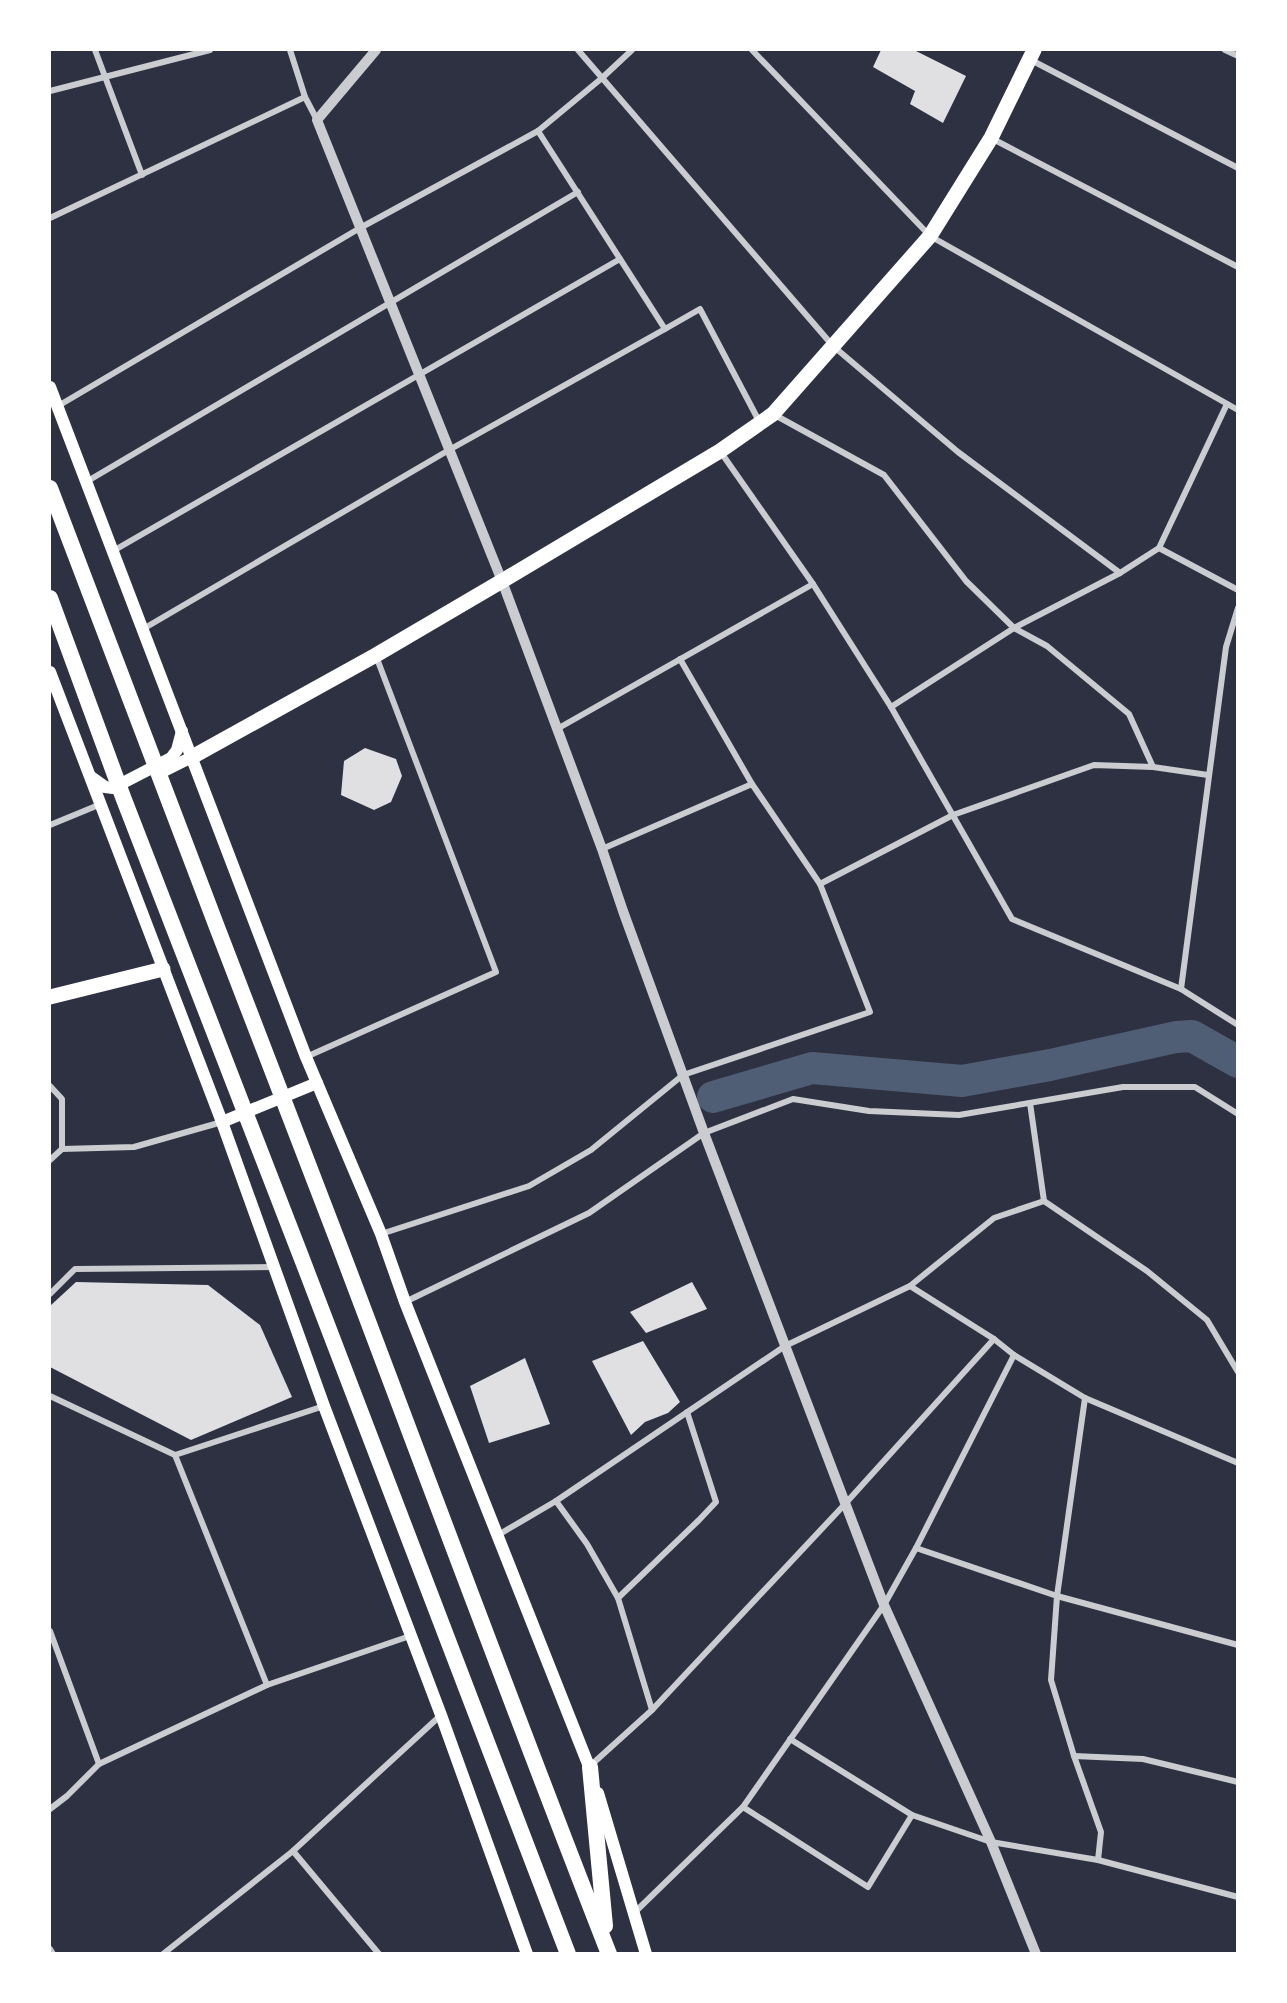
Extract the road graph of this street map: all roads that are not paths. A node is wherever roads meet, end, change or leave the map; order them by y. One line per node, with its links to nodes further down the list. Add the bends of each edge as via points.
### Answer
1 (95, 50): 11 (street)
2 (210, 50): 11 (street)
3 (290, 50): 14 (street)
4 (376, 50): 15 (street)
5 (578, 50): 12 (street)
6 (632, 50): 12 (street)
7 (752, 50): 23 (street)
8 (1225, 50): 10 (street)
9 (1031, 54): 17 (main road); 18 (street)
10 (1238, 56)
11 (106, 76): 13 (street); 19 (street)
12 (602, 78): 16 (street); 28 (street)
13 (50, 91)
14 (305, 97): 15 (street); 19 (street)
15 (317, 120): 22 (street)
16 (538, 131): 20 (street); 22 (street)
17 (991, 138): 23 (main road); 25 (street)
18 (1238, 168)
19 (142, 175): 21 (street)
20 (578, 192): 24 (street); 26 (street)
21 (50, 218)
22 (360, 228): 26 (street); 32 (street)
23 (930, 236): 28 (main road); 31 (street)
24 (620, 259): 27 (street); 29 (street)
25 (1238, 267)
26 (390, 303): 29 (street); 37 (street)
27 (665, 329): 34 (street, via 700,309); 35 (street)
28 (833, 346): 34 (main road); 41 (street, via 958,452)
29 (419, 375): 35 (street); 40 (street)
30 (50, 387): 32 (main road)
31 (1227, 404): 33 (street); 39 (street)
32 (57, 406): 37 (main road)
33 (1238, 410)
34 (767, 419): 36 (main road); 47 (street, via 884,475 966,581)
35 (449, 450): 42 (street); 48 (street)
36 (720, 451): 42 (main road); 43 (street)
37 (86, 482): 40 (main road)
38 (50, 488): 122 (highway)
39 (1159, 548): 41 (street); 44 (street)
40 (113, 551): 48 (main road)
41 (1120, 573): 47 (street)
42 (502, 581): 49 (main road); 53 (street)
43 (813, 584): 50 (street); 52 (street)
44 (1238, 590)
45 (50, 598): 127 (highway)
46 (1238, 608): 57 (street, via 1226,647)
47 (1014, 628): 52 (street); 56 (street, via 1047,646 1129,714)
48 (143, 629): 54 (main road)
49 (376, 655): 55 (main road); 69 (street, via 496,972)
50 (680, 659): 53 (street); 59 (street)
51 (50, 672): 58 (main road)
52 (891, 707): 61 (street)
53 (558, 729): 63 (street)
54 (182, 731): 55 (main road); 58 (main road, via 171,758 113,788)
55 (192, 757): 60 (main road); 69 (main road)
56 (1153, 766): 57 (street); 61 (street, via 1094,765)
57 (1208, 775): 66 (street)
58 (91, 777): 60 (main road)
59 (752, 784): 63 (street); 64 (street)
60 (101, 804): 62 (street); 65 (main road)
61 (953, 815): 64 (street); 66 (street, via 1012,919)
62 (50, 825)
63 (602, 849): 70 (street)
64 (820, 884): 70 (street, via 870,1012)
65 (163, 969): 67 (main road); 75 (main road)
66 (1181, 988): 68 (street)
67 (50, 997)
68 (1238, 1025)
69 (306, 1057): 71 (main road)
70 (683, 1075): 76 (street); 80 (street, via 591,1150 529,1186)
71 (317, 1083): 75 (main road); 80 (main road)
72 (50, 1086): 77 (street, via 62,1099)
73 (1030, 1103): 74 (street, via 1123,1088 1196,1087); 76 (street, via 959,1115 869,1111 793,1099); 79 (street)
74 (1238, 1114)
75 (222, 1122): 77 (street, via 134,1146); 81 (main road)
76 (704, 1133): 84 (street, via 589,1213); 86 (street)
77 (62, 1149): 78 (street)
78 (50, 1160)
79 (1044, 1201): 82 (street, via 994,1218); 88 (street, via 1147,1271 1207,1320)
80 (381, 1234): 84 (main road)
81 (275, 1267): 83 (street, via 75,1269); 91 (main road)
82 (910, 1286): 85 (street); 86 (street)
83 (50, 1294)
84 (405, 1302): 97 (main road)
85 (993, 1339): 87 (street); 96 (street)
86 (785, 1346): 92 (street); 96 (street)
87 (1014, 1355): 90 (street); 98 (street)
88 (1238, 1372)
89 (50, 1396): 93 (street)
90 (1085, 1398): 94 (street); 99 (street)
91 (324, 1406): 93 (street); 103 (main road)
92 (687, 1412): 95 (street); 100 (street, via 716,1502)
93 (175, 1455): 105 (street)
94 (1238, 1463)
95 (556, 1502): 97 (street); 100 (street, via 587,1544)
96 (845, 1504): 101 (street); 106 (street)
97 (498, 1535): 111 (main road)
98 (916, 1548): 99 (street); 101 (street)
99 (1057, 1596): 104 (street); 109 (street, via 1051,1680)
100 (618, 1598): 106 (street)
101 (884, 1605): 108 (street); 116 (street)
102 (50, 1631): 110 (street)
103 (410, 1636): 105 (street); 107 (main road)
104 (1238, 1645)
105 (267, 1684): 110 (street)
106 (652, 1710): 111 (street)
107 (441, 1715): 117 (street); 126 (main road)
108 (790, 1739): 113 (street); 115 (street)
109 (1074, 1756): 112 (street, via 1143,1759); 118 (street, via 1101,1832)
110 (99, 1764): 114 (street)
111 (590, 1767): 120 (main road); 122 (highway)
112 (1238, 1782)
113 (743, 1807): 115 (street, via 868,1887); 120 (street)
114 (50, 1809)
115 (912, 1815): 116 (street)
116 (991, 1842): 118 (street); 130 (street)
117 (293, 1851): 124 (street); 125 (street)
118 (1098, 1860): 119 (street)
119 (1238, 1897)
120 (633, 1915): 128 (main road)
121 (50, 1949): 123 (street)
122 (608, 1950)
123 (53, 1953)
124 (163, 1953)
125 (379, 1953)
126 (527, 1953)
127 (568, 1953)
128 (646, 1953): 129 (street)
129 (653, 1953)
130 (1036, 1953)

